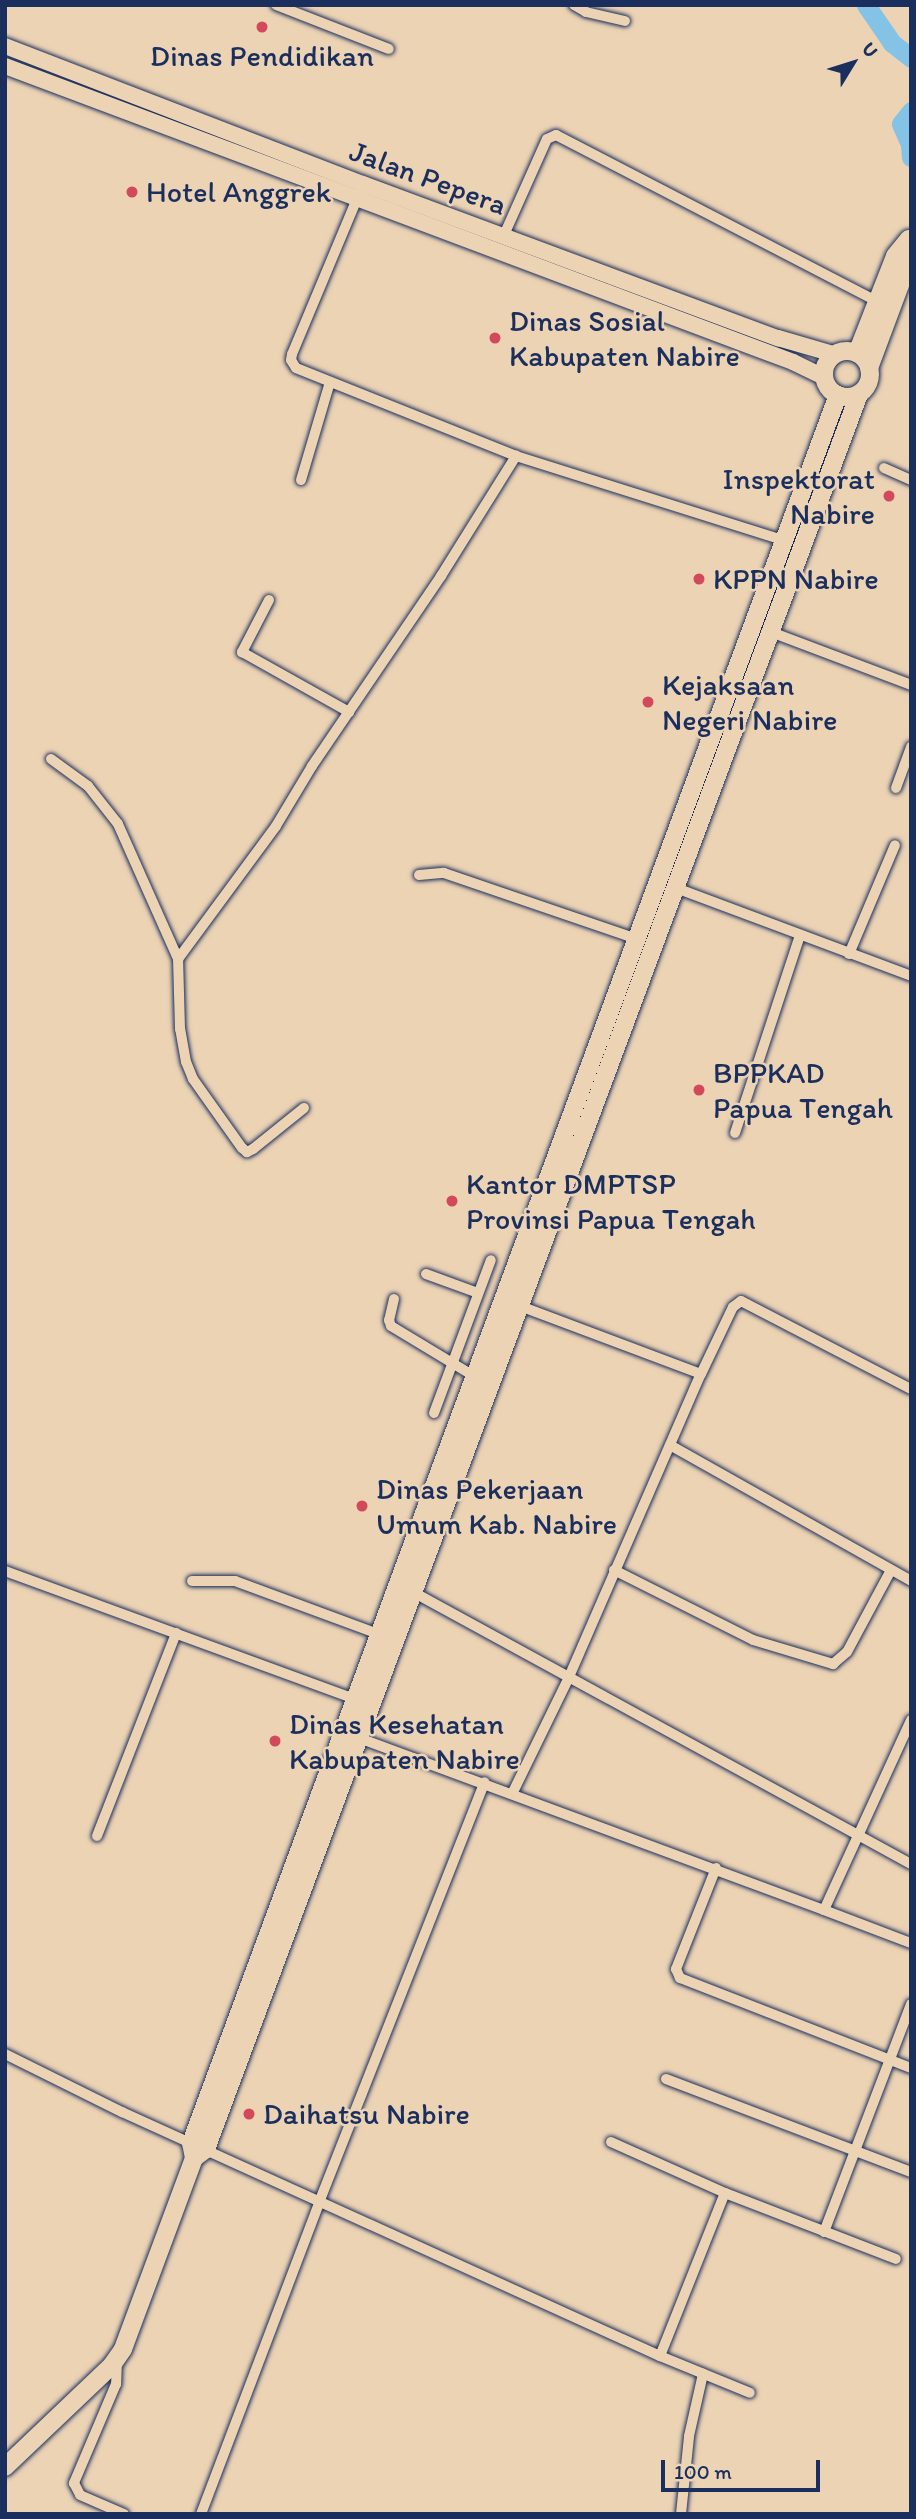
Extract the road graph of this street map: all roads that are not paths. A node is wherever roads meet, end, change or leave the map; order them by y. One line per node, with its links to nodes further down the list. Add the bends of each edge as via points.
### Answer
1 (276, 5): 5 (street)
2 (574, 5): 3 (street)
3 (625, 20)
4 (5, 46): 7 (main road, Jalan Pepera)
5 (389, 49)
6 (5, 66): 8 (main road, Jalan Pepera)
7 (96, 82): 8 (main road); 9 (main road, Jalan Pepera)
8 (90, 97): 9 (main road, Jalan Pepera)
9 (361, 190): 10 (main road, Jalan Pepera); 12 (main road, Jalan Pepera); 18 (street, via 291,357 296,368)
10 (504, 236): 12 (main road, Jalan Pepera); 13 (street, via 547,139 556,135)
11 (909, 240): 13 (main road, via 895,256); 16 (main road, via 909,261)
12 (596, 278): 15 (main road, Jalan Pepera); 17 (main road, Jalan Pepera)
13 (876, 301): 14 (main road)
14 (856, 353): 15 (main road); 16 (main road)
15 (833, 355): 17 (main road)
16 (869, 368): 19 (main road, via 869,381)
17 (824, 377): 20 (main road)
18 (330, 382): 21 (street); 23 (street)
19 (859, 394): 20 (main road); 27 (main road)
20 (838, 396): 25 (main road)
21 (516, 456): 25 (street); 29 (street)
22 (884, 468): 24 (street)
23 (301, 480)
24 (911, 480)
25 (785, 541): 30 (main road)
26 (269, 600): 29 (street, via 242,652)
27 (771, 632): 28 (street); 31 (main road)
28 (911, 685)
29 (349, 712): 41 (street, via 276,826)
30 (720, 715): 31 (main road); 39 (main road)
31 (738, 722): 37 (main road)
32 (911, 747): 34 (street)
33 (51, 759): 41 (street, via 88,786 118,824)
34 (896, 788)
35 (895, 845): 40 (street)
36 (419, 875): 39 (street, via 443,873)
37 (676, 888): 38 (street); 43 (main road)
38 (800, 935): 40 (street); 45 (street)
39 (638, 939): 43 (main road)
40 (849, 954): 42 (street)
41 (178, 958): 44 (street, via 186,1062 242,1148 250,1151)
42 (911, 976)
43 (625, 999): 50 (main road); 53 (main road)
44 (304, 1108)
45 (735, 1133)
46 (491, 1259): 48 (street)
47 (426, 1274): 48 (street)
48 (478, 1293): 51 (street)
49 (394, 1299): 51 (street, via 391,1326)
50 (520, 1306): 52 (street); 53 (main road)
51 (452, 1364): 53 (street); 55 (street)
52 (701, 1374): 54 (street, via 733,1307 741,1301); 56 (street)
53 (484, 1381): 62 (main road); 64 (main road)
54 (911, 1389)
55 (435, 1413)
56 (670, 1445): 57 (street); 58 (street)
57 (614, 1570): 58 (street, via 753,1640 834,1664 847,1652); 65 (street)
58 (891, 1570): 61 (street)
59 (5, 1571): 63 (street)
60 (192, 1581): 64 (street, via 235,1581)
61 (911, 1581)
62 (414, 1592): 65 (street); 68 (main road)
63 (176, 1633): 66 (street); 72 (street)
64 (381, 1635): 66 (main road)
65 (569, 1676): 70 (street); 71 (street)
66 (357, 1700): 83 (main road)
67 (911, 1720): 71 (street)
68 (359, 1738): 69 (street); 83 (main road)
69 (485, 1782): 70 (street); 87 (street)
70 (513, 1792): 74 (street)
71 (860, 1835): 73 (street); 75 (street)
72 (97, 1836)
73 (911, 1864)
74 (716, 1868): 75 (street); 79 (street, via 676,1969 678,1976)
75 (824, 1910): 76 (street)
76 (911, 1943)
77 (911, 2004): 79 (street)
78 (5, 2054): 83 (street)
79 (889, 2060): 80 (street); 84 (street)
80 (911, 2068)
81 (666, 2078): 84 (street)
82 (611, 2142): 86 (street)
83 (197, 2150): 87 (street); 91 (main road)
84 (855, 2151): 85 (street); 88 (street)
85 (911, 2172)
86 (725, 2193): 88 (street); 90 (street)
87 (320, 2200): 90 (street); 96 (street)
88 (824, 2231): 89 (street)
89 (896, 2259)
90 (660, 2356): 92 (street)
91 (117, 2359): 94 (main road); 95 (street, via 116,2384 74,2483 80,2495)
92 (703, 2374): 93 (street); 97 (street, via 688,2443)
93 (750, 2393)
94 (5, 2467)
95 (124, 2514)
96 (201, 2514)
97 (681, 2514)

